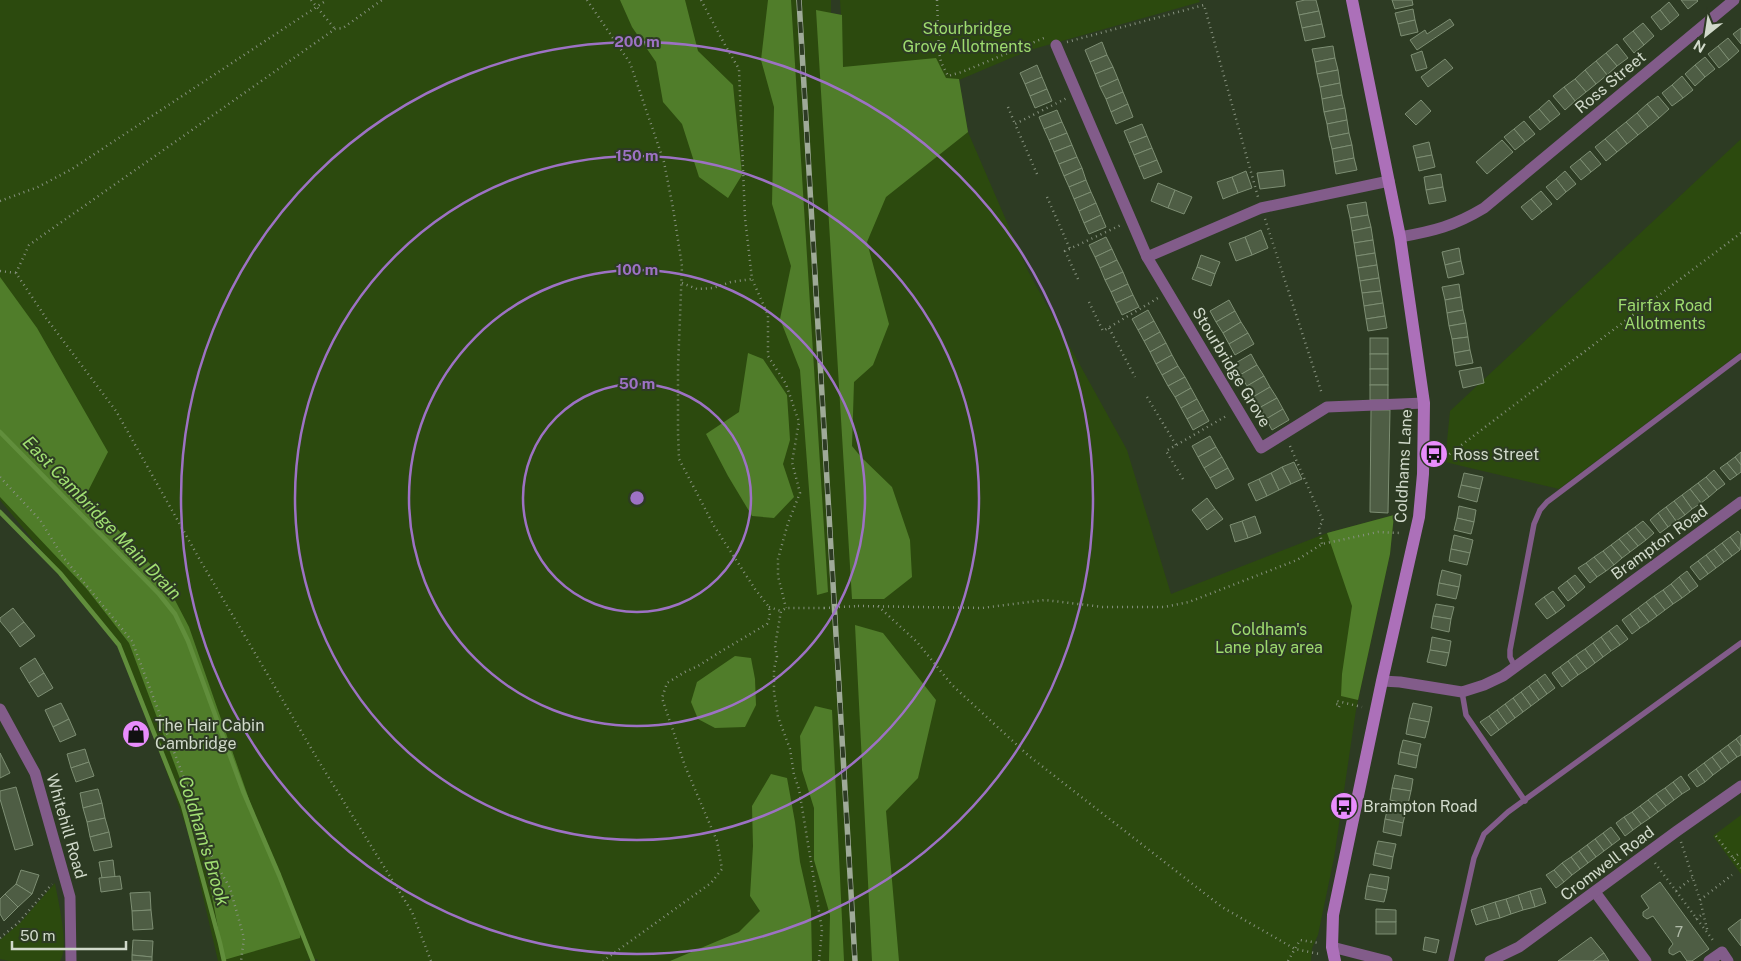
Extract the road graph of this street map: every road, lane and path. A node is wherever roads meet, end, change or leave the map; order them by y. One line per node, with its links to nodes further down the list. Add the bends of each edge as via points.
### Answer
1 (311, 0): 9 (path)
2 (327, 0): 9 (path)
3 (382, 0): 10 (path, via 343,28)
4 (587, 0): 30 (path, via 630,63 648,113 672,199)
5 (701, 0): 28 (path, via 739,69 745,218)
6 (937, 0): 11 (path, via 939,52 948,76)
7 (1352, 0): 17 (street, Coldhams Lane)
8 (1734, 0): 23 (street, Ross Street, via 1484,208 1440,229)
9 (317, 7): 10 (path); 19 (path, via 72,169 38,187)
10 (335, 29): 27 (path, via 29,245)
11 (1044, 38)
12 (1056, 45): 13 (street, Stourbridge Grove); 20 (path, via 1204,5)
13 (1077, 93): 15 (path); 21 (street, Stourbridge Grove)
14 (1008, 107): 15 (path)
15 (1015, 124): 16 (path)
16 (1037, 174)
17 (1389, 182): 20 (street); 23 (street, Coldhams Lane)
18 (1047, 196): 24 (path)
19 (0, 201)
20 (1261, 208): 25 (street); 38 (path)
21 (1131, 220): 24 (path); 25 (street, Stourbridge Grove)
22 (1741, 233): 42 (path, via 1439,462)
23 (1400, 237): 37 (street, Coldhams Lane)
24 (1070, 249): 29 (path, via 1065,252)
25 (1147, 256): 31 (street, Stourbridge Grove)
26 (0, 271): 27 (path)
27 (16, 273): 85 (path, via 116,412 313,752 412,912)
28 (752, 279): 30 (path, via 697,289); 50 (path, via 768,315 768,356 786,384 798,422 792,462 800,493 778,559 778,576)
29 (1078, 279)
30 (682, 283): 49 (path, via 678,396 680,459 714,526)
31 (1168, 292): 33 (path); 39 (street, Stourbridge Grove)
32 (1089, 302): 33 (path, via 1104,331)
33 (1109, 328): 35 (path)
34 (1741, 356): 53 (lane, via 1540,510 1534,524 1510,650)
35 (1135, 377)
36 (1147, 397): 41 (path)
37 (1424, 403): 38 (street, Stourbridge Grove); 42 (street, Coldhams Lane)
38 (1326, 407): 40 (street, Stourbridge Grove)
39 (1238, 409): 40 (street, Stourbridge Grove, via 1261,448); 41 (path)
40 (1284, 433): 47 (path, via 1323,521 1319,527)
41 (1176, 445): 44 (path, via 1166,450)
42 (1423, 461): 46 (street, Coldhams Lane)
43 (0, 477): 84 (path, via 40,520 62,557 132,641 211,855 230,888 244,938)
44 (1183, 479)
45 (1741, 502): 53 (street, Brampton Road)
46 (1415, 536): 47 (path, via 1378,532); 54 (street, Coldhams Lane)
47 (1322, 544): 48 (path, via 1297,560 1189,602 1164,608 1103,607 1045,600 982,608)
48 (877, 605): 50 (path, bridge); 79 (path, via 917,642 952,685 1028,756 1222,907)
49 (769, 607): 51 (path); 86 (path, via 767,624 667,683 662,698 685,766 716,841 722,868 711,883)
50 (786, 608): 51 (path)
51 (781, 610): 87 (path, via 775,646 774,692 799,789 822,930)
52 (1741, 643): 60 (lane)
53 (1515, 667): 55 (street, Brampton Road, via 1484,685)
54 (1382, 681): 55 (street, Brampton Road); 58 (street, Coldhams Lane)
55 (1462, 692): 60 (lane, via 1466,715)
56 (1339, 708): 58 (path, via 1337,701)
57 (0, 709): 68 (street, Whitehill Road, via 36,773)
58 (1376, 710): 78 (street, Coldhams Lane, via 1333,915)
59 (1741, 786): 61 (street, Cromwell Road)
60 (1525, 801): 90 (lane, via 1484,834 1474,858)
61 (1677, 831): 64 (street, Cromwell Road); 69 (path)
62 (1716, 836): 65 (path)
63 (1741, 852): 65 (path)
64 (1647, 853): 70 (path); 71 (street, Cromwell Road)
65 (1733, 858): 66 (path)
66 (1741, 868)
67 (1732, 875): 72 (path)
68 (64, 878): 76 (path, via 55,881 18,923); 83 (street, Whitehill Road, via 70,897)
69 (1693, 878): 70 (path); 72 (path)
70 (1676, 891): 74 (path)
71 (1596, 892): 91 (street, Cromwell Road, via 1519,947); 92 (street)
72 (1700, 900): 73 (path)
73 (1704, 913): 74 (path); 75 (path)
74 (1696, 918): 75 (path)
75 (1708, 934): 81 (path)
76 (0, 938)
77 (1319, 943): 79 (path, via 1300,940)
78 (1332, 947): 82 (street); 89 (street, Coldhams Lane)
79 (1294, 949): 80 (path); 88 (path)
80 (1319, 954)
81 (1725, 957): 93 (street)
82 (1381, 960)
83 (71, 961)
84 (241, 961)
85 (431, 961)
86 (603, 961)
87 (819, 961)
88 (1288, 961)
89 (1335, 961)
90 (1451, 961)
91 (1490, 961)
92 (1646, 961)
93 (1710, 961)

